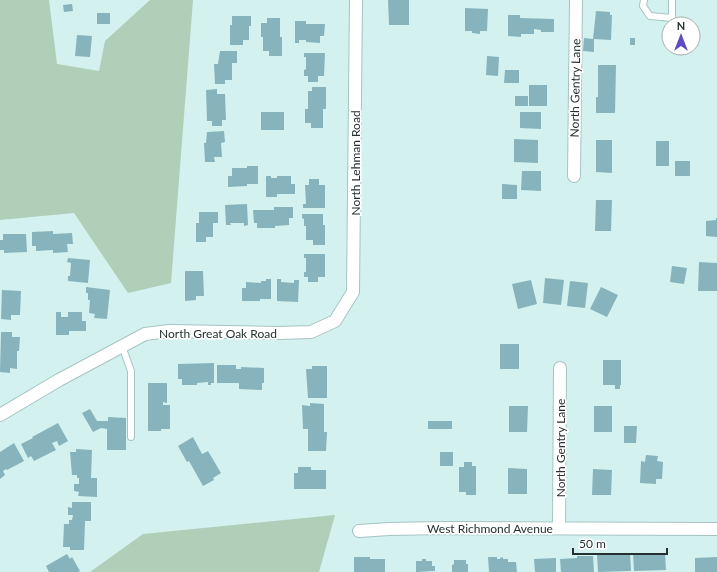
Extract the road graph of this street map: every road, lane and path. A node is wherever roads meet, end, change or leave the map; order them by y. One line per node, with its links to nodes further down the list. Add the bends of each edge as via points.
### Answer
1 (356, 0): 8 (street, North Lehman Road, via 353,292)
2 (576, 0): 7 (street, North Gentry Lane)
3 (644, 0): 6 (lane, via 643,6 650,16)
4 (672, 0): 5 (lane)
5 (672, 16)
6 (661, 18)
7 (574, 176)
8 (335, 321): 9 (street, North Great Oak Road, via 311,332 169,331 145,334)
9 (122, 346): 11 (street, North Great Oak Road); 12 (lane, via 131,371)
10 (560, 368): 13 (street, North Gentry Lane)
11 (0, 415)
12 (131, 437)
13 (559, 528): 14 (street, West Richmond Avenue); 15 (street, West Richmond Avenue, via 389,528)
14 (717, 529)
15 (359, 531)

